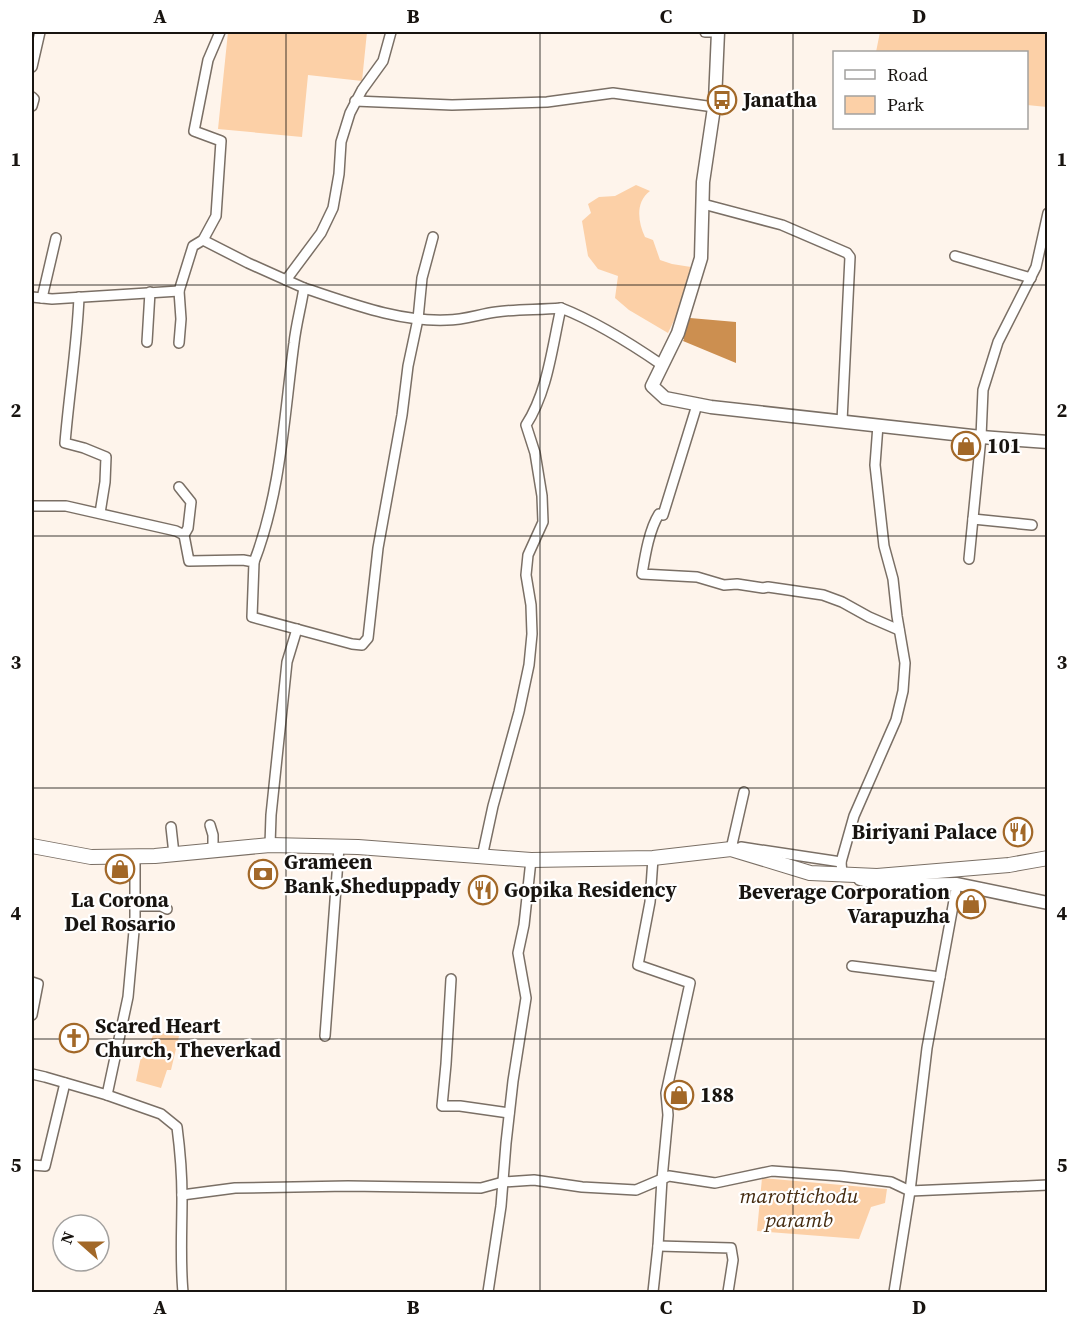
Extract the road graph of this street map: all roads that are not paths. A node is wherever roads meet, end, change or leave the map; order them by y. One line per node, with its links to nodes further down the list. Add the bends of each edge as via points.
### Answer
1 (40, 32): 6 (street)
2 (220, 32): 15 (street, via 208,60 194,131 221,141 216,216)
3 (391, 32): 8 (street, via 384,61)
4 (705, 32): 5 (street)
5 (718, 32): 10 (main road)
6 (32, 67)
7 (32, 97): 9 (street)
8 (356, 101): 10 (street, via 453,105 547,102 613,93); 18 (street, via 341,142 333,208 321,233)
9 (32, 106)
10 (714, 106): 11 (main road)
11 (703, 204): 28 (main road, via 701,258 678,333); 30 (street, via 782,225 850,257)
12 (1047, 213): 17 (street)
13 (433, 237): 25 (street, via 422,278)
14 (56, 238): 22 (street)
15 (203, 240): 18 (street); 20 (street, via 193,246)
16 (955, 256): 17 (street)
17 (1031, 278): 32 (street, via 998,342 983,390)
18 (286, 280): 19 (street)
19 (304, 288): 25 (street, via 358,306); 41 (street, via 278,476)
20 (179, 291): 21 (street); 27 (street)
21 (150, 292): 23 (street); 26 (street)
22 (37, 297): 23 (street)
23 (79, 297): 36 (street, via 65,443 106,457)
24 (561, 308): 25 (street, via 447,320); 28 (street, via 634,345); 54 (street, via 546,379 526,426 535,453 543,522 528,555 526,575 532,634 529,665)
25 (418, 319): 42 (street, via 378,548 368,638 362,645 352,644)
26 (147, 342)
27 (179, 343)
28 (662, 365): 29 (main road, via 652,386 665,398)
29 (697, 405): 30 (main road); 43 (street, via 663,515 659,514 649,540 642,574 697,577 724,585 824,595)
30 (842, 421): 31 (main road)
31 (878, 425): 32 (main road); 43 (street, via 875,465 880,516)
32 (981, 437): 33 (main road); 37 (street)
33 (1047, 442)
34 (179, 487): 39 (street, via 191,502)
35 (32, 506): 36 (street, via 66,506)
36 (99, 513): 39 (street)
37 (973, 519): 38 (street); 40 (street)
38 (1032, 525)
39 (184, 535): 41 (street, via 189,561)
40 (969, 559)
41 (254, 562): 42 (street, via 252,618)
42 (297, 629): 47 (street, via 287,662)
43 (899, 630): 58 (street, via 905,663 896,720 854,816)
44 (744, 792): 50 (street)
45 (210, 825): 51 (street)
46 (171, 826): 52 (street)
47 (270, 845): 49 (highway); 51 (highway)
48 (32, 846): 53 (highway, via 91,857)
49 (339, 847): 54 (highway); 68 (street)
50 (731, 849): 55 (highway); 58 (highway, via 810,873)
51 (213, 850): 52 (highway)
52 (174, 854): 53 (highway)
53 (135, 856): 61 (street)
54 (482, 857): 57 (highway)
55 (653, 858): 57 (highway); 74 (street, via 650,902 638,965 690,982 666,1093 668,1115)
56 (1047, 858): 58 (highway, via 877,876)
57 (531, 860): 72 (street, via 518,953 526,998)
58 (841, 868): 59 (main road, via 884,885)
59 (957, 884): 60 (main road); 64 (street)
60 (1047, 903)
61 (135, 906): 62 (street); 71 (street, via 128,997)
62 (167, 909)
63 (852, 966): 64 (street)
64 (940, 977): 77 (street, via 927,1048)
65 (451, 979): 72 (street, via 442,1106)
66 (32, 982): 67 (street, via 38,984)
67 (32, 1015)
68 (325, 1036)
69 (32, 1074): 70 (street)
70 (65, 1083): 71 (street); 73 (street, via 45,1166)
71 (106, 1095): 78 (street, via 161,1114 177,1127)
72 (509, 1113): 75 (street)
73 (32, 1165)
74 (662, 1179): 75 (street, via 636,1190 534,1180); 77 (street, via 669,1176 715,1183 772,1171 891,1182); 79 (street)
75 (503, 1182): 78 (street, via 482,1188 269,1187); 81 (street)
76 (1047, 1185): 77 (street)
77 (910, 1191): 84 (street)
78 (182, 1195): 80 (street)
79 (658, 1246): 82 (street); 83 (street, via 731,1248)
80 (183, 1293)
81 (488, 1293)
82 (653, 1293)
83 (728, 1293)
84 (894, 1293)

